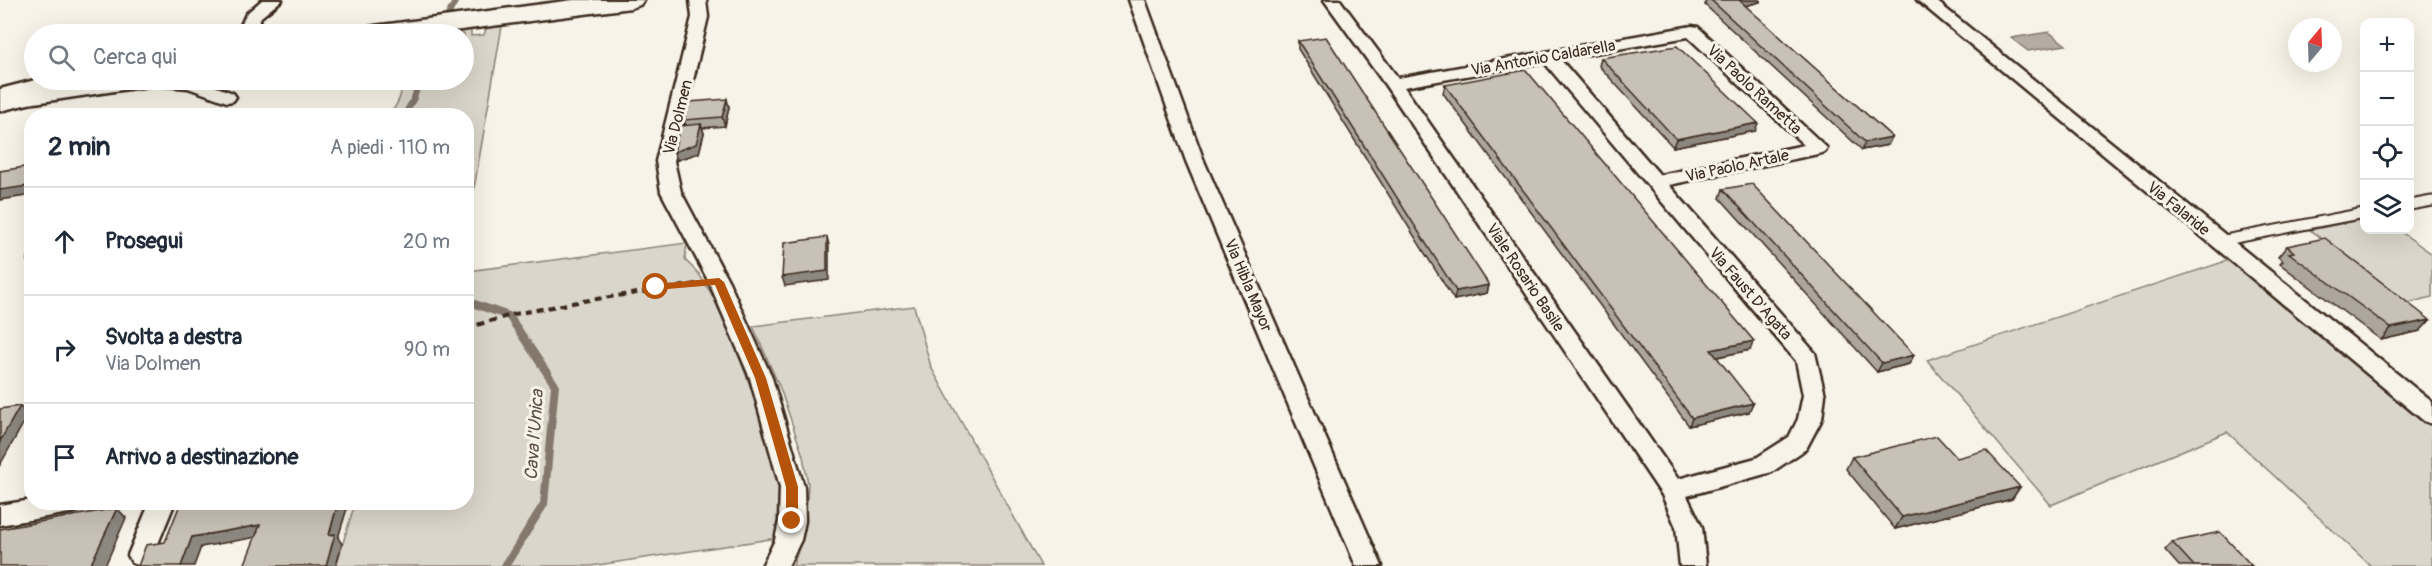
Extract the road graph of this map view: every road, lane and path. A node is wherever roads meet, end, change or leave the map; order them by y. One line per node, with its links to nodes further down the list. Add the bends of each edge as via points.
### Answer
1 (274, 0): 7 (street, via 261,6)
2 (632, 0): 8 (main road)
3 (698, 0): 26 (street, Via Dolmen, via 700,17 665,161 671,192)
4 (1137, 0): 35 (street, Via Hibla Mayor, via 1195,161)
5 (1332, 0): 11 (street, Viale Rosario Basile)
6 (1925, 0): 25 (street, Via Falaride)
7 (248, 24)
8 (452, 24)
9 (1692, 31): 10 (street, Via Antonio Caldarella); 20 (street, Via Paolo Rametta)
10 (1548, 56): 11 (street, Via Antonio Caldarella); 21 (street, Via Faust D'Agata)
11 (1393, 84): 29 (street, Viale Rosario Basile)
12 (24, 85): 13 (main road)
13 (0, 89)
14 (29, 90): 18 (main road)
15 (88, 90): 19 (street)
16 (209, 90): 17 (street)
17 (227, 97)
18 (0, 98)
19 (0, 106)
20 (1818, 148): 21 (street, Via Paolo Artale)
21 (1656, 182): 29 (street, Via Faust D'Agata, via 1807,359 1814,395 1810,419 1798,443 1763,465)
22 (2432, 201): 23 (lane)
23 (2414, 204)
24 (2360, 214): 25 (lane)
25 (2220, 241): 28 (street, Via Falaride)
26 (719, 282): 27 (path, via 656,287); 34 (street, Via Dolmen, via 761,378 792,487 788,540)
27 (474, 327)
28 (2432, 416)
29 (1672, 490): 36 (street, Viale Rosario Basile, via 1689,527)
30 (24, 510): 32 (street)
31 (160, 510): 33 (street)
32 (0, 515)
33 (141, 555)
34 (775, 566)
35 (1369, 566)
36 (1693, 566)

